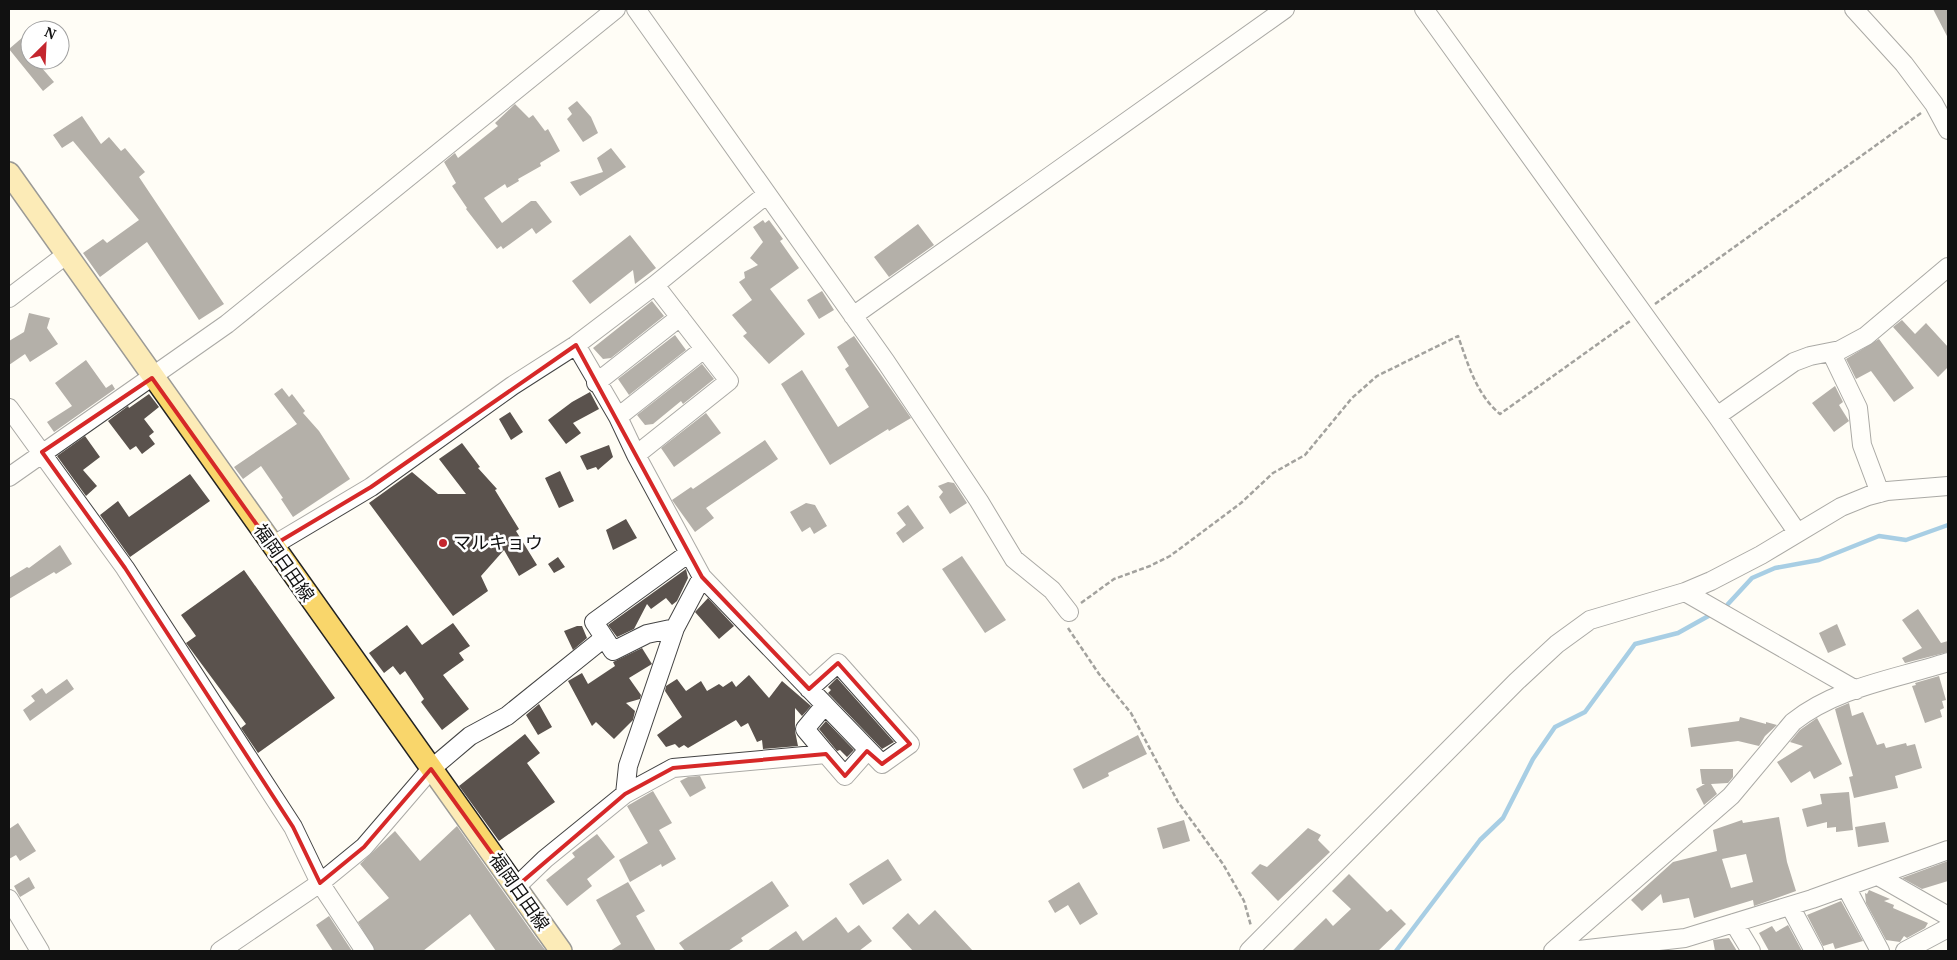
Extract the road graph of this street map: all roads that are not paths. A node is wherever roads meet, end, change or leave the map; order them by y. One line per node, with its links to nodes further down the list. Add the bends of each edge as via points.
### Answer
1 (616, 9): 18 (street, via 227,324)
2 (636, 9): 8 (street)
3 (1285, 9): 13 (street)
4 (1424, 9): 21 (street)
5 (1854, 9): 6 (street, via 1904,64 1934,104)
6 (1948, 130)
7 (9, 173): 9 (main road, 福岡日田線)
8 (767, 194): 11 (street); 13 (street)
9 (67, 254): 12 (street); 18 (main road, 福岡日田線)
10 (1948, 267): 17 (street, via 1866,336)
11 (655, 285): 14 (street); 15 (street)
12 (9, 298)
13 (853, 316): 33 (street, via 921,414 1014,559 1052,590)
14 (680, 317): 16 (street); 19 (street)
15 (576, 345): 19 (street); 29 (street, via 512,386 371,487)
16 (704, 349): 22 (street); 24 (street, via 729,382)
17 (1831, 352): 21 (street, via 1794,362); 27 (street, via 1858,408 1862,445)
18 (152, 378): 23 (street); 29 (main road, 福岡日田線)
19 (596, 383): 22 (street)
20 (9, 408): 23 (street)
21 (1717, 416): 28 (street)
22 (618, 417): 24 (street)
23 (42, 452): 25 (street); 46 (street, via 125,568 293,827)
24 (636, 455): 30 (street)
25 (9, 477)
26 (1948, 486): 27 (street)
27 (1880, 493): 28 (street, via 1841,508)
28 (1797, 532): 32 (street, via 1748,562)
29 (272, 546): 42 (main road, 福岡日田線)
30 (689, 552): 31 (street); 35 (street, via 594,622)
31 (702, 577): 34 (street); 37 (street)
32 (1685, 592): 38 (street); 55 (street, via 1590,620 1558,644 1517,681)
33 (1068, 612)
34 (675, 628): 35 (street, via 647,634 613,651); 43 (street, via 628,766)
35 (604, 638): 42 (street, via 507,716 470,736)
36 (1948, 662): 38 (street)
37 (809, 689): 39 (street); 40 (street, via 838,663 910,744 882,764)
38 (1856, 690): 61 (street, via 1834,696 1793,722 1731,796)
39 (825, 704): 40 (street); 41 (street, via 806,730)
40 (867, 752): 41 (street, via 845,776)
41 (826, 754): 43 (street, via 673,768)
42 (431, 769): 46 (street, via 364,847); 47 (main road, 福岡日田線)
43 (625, 794): 47 (street)
44 (1948, 850): 45 (street)
45 (1878, 876): 48 (street); 51 (street)
46 (320, 883): 58 (street); 59 (street)
47 (516, 887): 60 (main road, 福岡日田線)
48 (1846, 887): 50 (street); 65 (street)
49 (9, 899): 57 (street)
50 (1790, 906): 52 (street); 64 (street)
51 (1948, 916)
52 (1734, 923): 54 (street); 63 (street)
53 (1948, 928): 66 (street)
54 (1696, 944): 56 (street)
55 (1256, 949)
56 (1607, 950): 62 (street)
57 (40, 951)
58 (220, 951)
59 (365, 951)
60 (561, 951)
61 (1553, 951)
62 (1570, 951)
63 (1750, 951)
64 (1814, 951)
65 (1880, 951)
66 (1905, 951)

